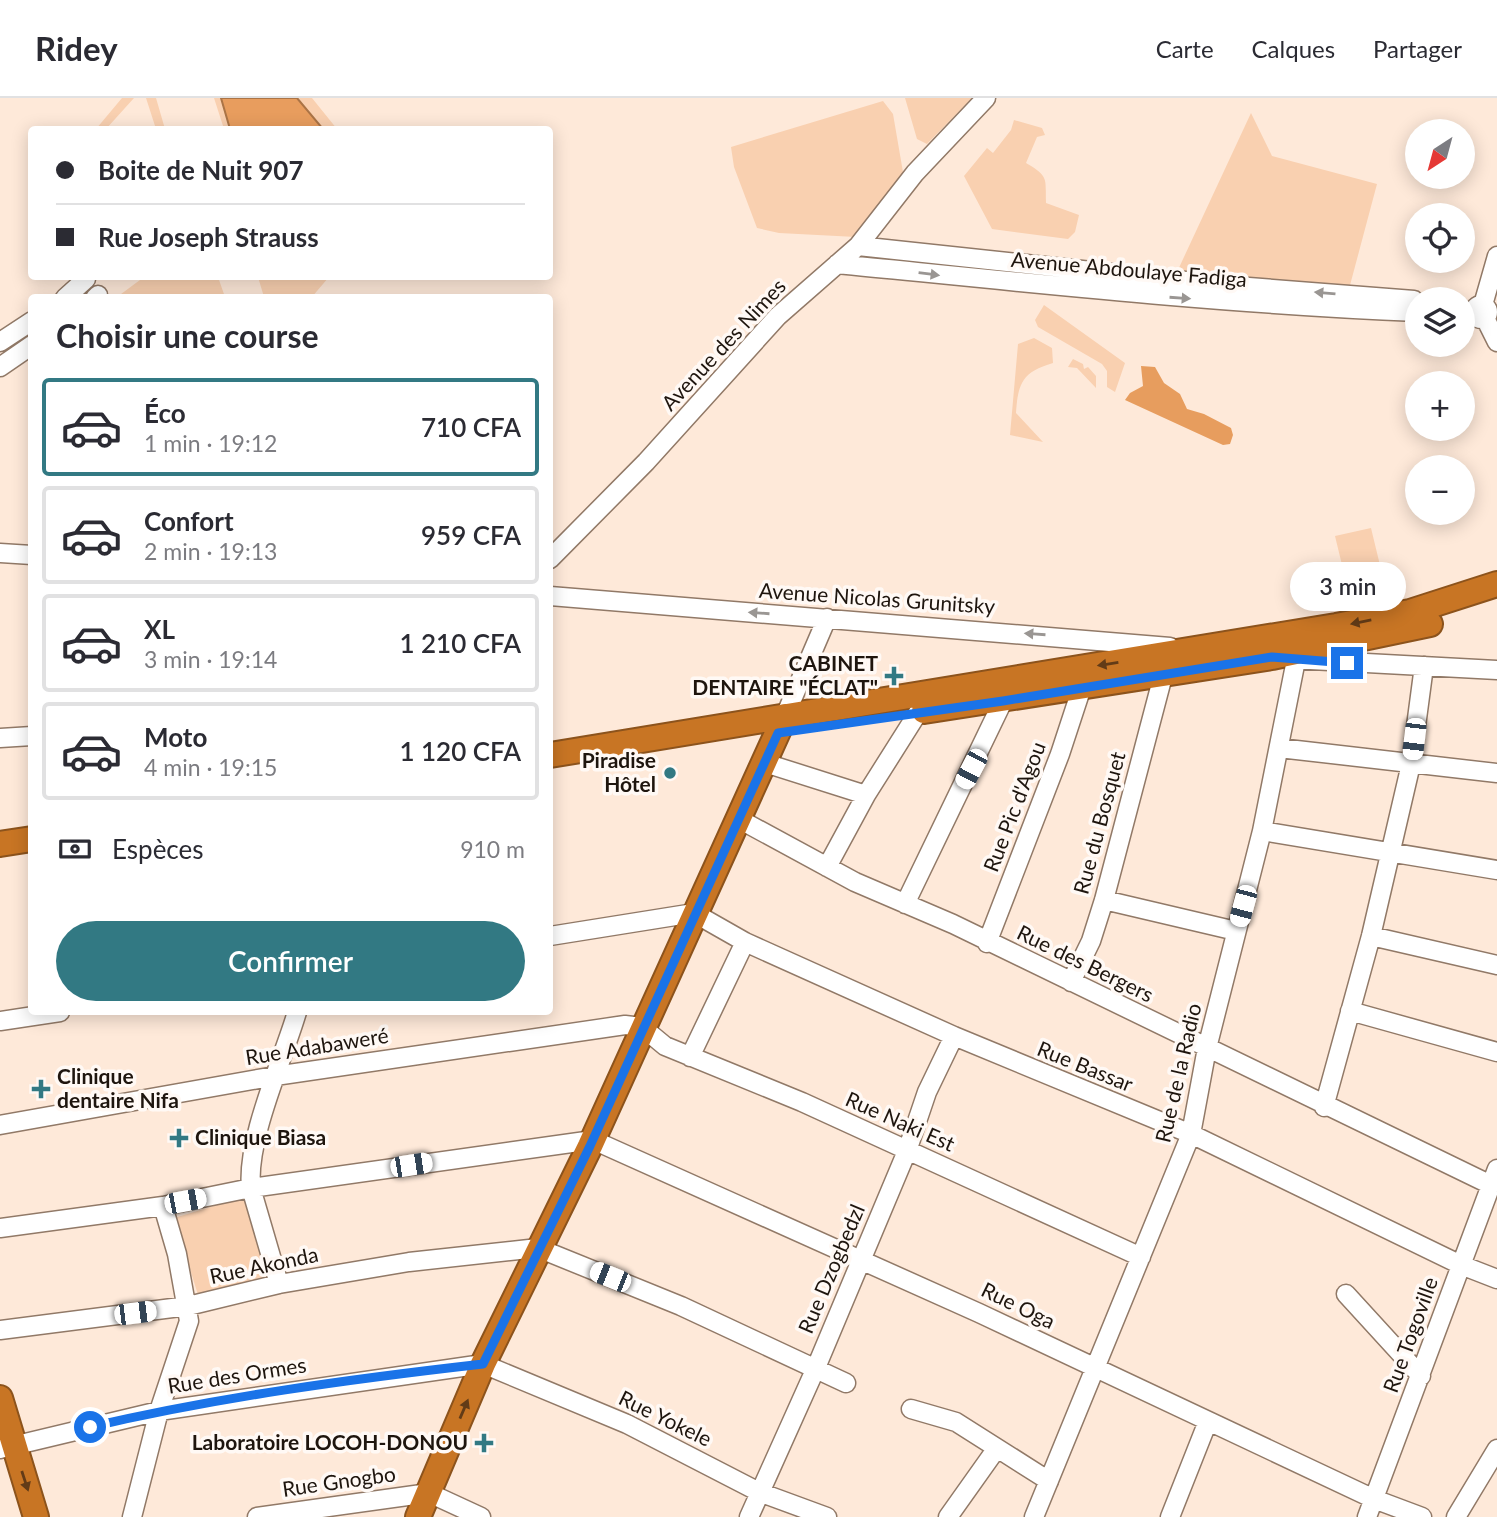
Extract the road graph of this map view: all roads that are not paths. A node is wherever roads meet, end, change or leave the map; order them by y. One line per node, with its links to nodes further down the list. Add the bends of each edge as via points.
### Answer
1 (986, 98): 2 (street, Avenue des Nimes, via 915,173)
2 (858, 246): 3 (street, Avenue Abdoulaye Fadiga); 5 (street, Avenue des Nimes)
3 (894, 250): 6 (street); 7 (street, Avenue Abdoulaye Fadiga)
4 (1497, 256): 13 (street)
5 (837, 264): 6 (street, Avenue Abdoulaye Fadiga); 21 (street, Avenue des Nimes, via 778,316 646,462)
6 (893, 269): 10 (street, Avenue Abdoulaye Fadiga, one-way to 10)
7 (1147, 276): 10 (street); 11 (street, Avenue Abdoulaye Fadiga, one-way to 7)
8 (85, 280): 9 (street)
9 (69, 294)
10 (1144, 295): 12 (street, Avenue Abdoulaye Fadiga, one-way to 12)
11 (1405, 300)
12 (1405, 311)
13 (1475, 311): 16 (street)
14 (28, 324): 15 (street)
15 (0, 342)
16 (1497, 342)
17 (28, 348): 18 (street)
18 (0, 367)
19 (0, 553): 20 (street)
20 (28, 555)
21 (553, 556)
22 (1497, 584): 26 (highway, one-way to 26, via 1410,612)
23 (553, 596): 25 (street, Avenue Nicolas Grunitsky, one-way to 23)
24 (1497, 602): 27 (highway, via 1415,628)
25 (827, 618): 26 (street, Avenue Nicolas Grunitsky, one-way to 25); 35 (street)
26 (1200, 649): 27 (street, Avenue Nicolas Grunitsky); 35 (highway, one-way to 35)
27 (1272, 657): 28 (street, Avenue Nicolas Grunitsky); 31 (highway)
28 (1296, 660): 29 (street, Avenue Nicolas Grunitsky); 38 (street, Rue de la Radio)
29 (1424, 666): 30 (street, Avenue Nicolas Grunitsky); 41 (street)
30 (1497, 670)
31 (1164, 672): 32 (highway); 54 (street, Rue du Bosquet)
32 (1082, 687): 33 (highway); 61 (street, Rue Pic d'Agou)
33 (1003, 701): 34 (highway); 55 (street)
34 (919, 711): 35 (highway); 44 (street)
35 (781, 724): 39 (highway); 40 (highway); 42 (highway)
36 (28, 737): 37 (street)
37 (0, 738)
38 (1279, 748): 41 (street); 46 (street, Rue de la Radio)
39 (553, 755)
40 (762, 762): 44 (street); 45 (highway)
41 (1411, 764): 43 (street); 49 (street)
42 (553, 770)
43 (1497, 772)
44 (866, 795): 52 (street)
45 (737, 818): 52 (street, Rue des Bergers); 56 (highway)
46 (1262, 831): 49 (street); 57 (street, Rue de la Radio)
47 (28, 840): 48 (highway)
48 (0, 844)
49 (1391, 853): 53 (street); 59 (street)
50 (28, 856): 51 (highway)
51 (0, 860)
52 (827, 867): 55 (street, Rue des Bergers)
53 (1497, 870)
54 (1104, 900): 57 (street); 63 (street, Rue du Bosquet)
55 (905, 904): 61 (street, Rue des Bergers)
56 (694, 913): 58 (street); 60 (street, Rue Bassar); 68 (highway)
57 (1236, 930): 70 (street, Rue de la Radio)
58 (553, 936)
59 (1371, 936): 62 (street); 64 (street)
60 (745, 942): 69 (street, Rue Bassar); 72 (street)
61 (987, 943): 63 (street, Rue des Bergers)
62 (1497, 965)
63 (1071, 982): 70 (street, Rue des Bergers)
64 (1350, 1011): 71 (street); 74 (street)
65 (40, 1015): 67 (street)
66 (296, 1015): 73 (street)
67 (0, 1021)
68 (642, 1027): 72 (street, Rue Naki Est, via 665,1046); 73 (street, Rue Adabaweré, via 625,1025); 77 (highway)
69 (954, 1036): 76 (street, Rue Bassar); 78 (street, Rue Dzogbedzl)
70 (1207, 1048): 74 (street, Rue des Bergers); 76 (street, Rue de la Radio)
71 (1497, 1052)
72 (690, 1057): 78 (street, Rue Naki Est)
73 (275, 1076): 75 (street, Rue Adabaweré); 80 (street, via 252,1160)
74 (1324, 1107): 79 (street, Rue des Bergers)
75 (0, 1125)
76 (1191, 1134): 84 (street, Rue de la Radio); 86 (street, Rue Bassar)
77 (593, 1140): 80 (street); 83 (highway); 85 (street, Rue Oga)
78 (907, 1151): 84 (street, Rue Naki Est); 85 (street, Rue Dzogbedzl)
79 (1494, 1177): 86 (street, Rue Togoville)
80 (251, 1188): 81 (street); 88 (street)
81 (163, 1206): 82 (street); 90 (street)
82 (0, 1228)
83 (538, 1248): 88 (street, Rue Akonda, via 410,1262); 92 (highway); 94 (street, via 681,1307)
84 (1141, 1257): 93 (street, Rue de la Radio)
85 (860, 1259): 93 (street, Rue Oga); 94 (street, Rue Dzogbedzl)
86 (1461, 1265): 87 (street, Rue Bassar); 95 (street, Rue Togoville)
87 (1497, 1279)
88 (279, 1284): 90 (street, Rue Akonda)
89 (1346, 1294): 95 (street)
90 (188, 1306): 91 (street, Rue Akonda); 99 (street, via 189,1321)
91 (0, 1330)
92 (483, 1364): 99 (street, Rue des Ormes); 105 (street, Rue Yokele, via 627,1424); 106 (highway, one-way to 92)
93 (1096, 1369): 100 (street, Rue Oga); 104 (street, Rue de la Radio)
94 (815, 1370): 96 (street); 105 (street, Rue Dzogbedzl)
95 (1421, 1376): 107 (street, Rue Togoville)
96 (846, 1383)
97 (0, 1398): 101 (highway)
98 (911, 1409): 103 (street, via 956,1422)
99 (159, 1411): 101 (street, Rue des Ormes); 109 (street)
100 (1208, 1421): 107 (street, Rue Oga); 117 (street)
101 (7, 1447): 108 (highway, one-way to 108)
102 (1497, 1449): 120 (street)
103 (994, 1453): 104 (street); 115 (street)
104 (1049, 1481): 116 (street, Rue de la Radio)
105 (759, 1492): 113 (street, Rue Dzogbedzl); 114 (street, Rue Yokele)
106 (429, 1493): 110 (street, Rue Gnogbo); 111 (highway); 112 (street)
107 (1374, 1499): 118 (street, Rue Togoville); 119 (street, Rue Oga)
108 (36, 1517)
109 (132, 1517)
110 (257, 1517)
111 (418, 1517)
112 (481, 1517)
113 (749, 1517)
114 (827, 1517)
115 (948, 1517)
116 (1034, 1517)
117 (1170, 1517)
118 (1367, 1517)
119 (1422, 1517)
120 (1456, 1517)

